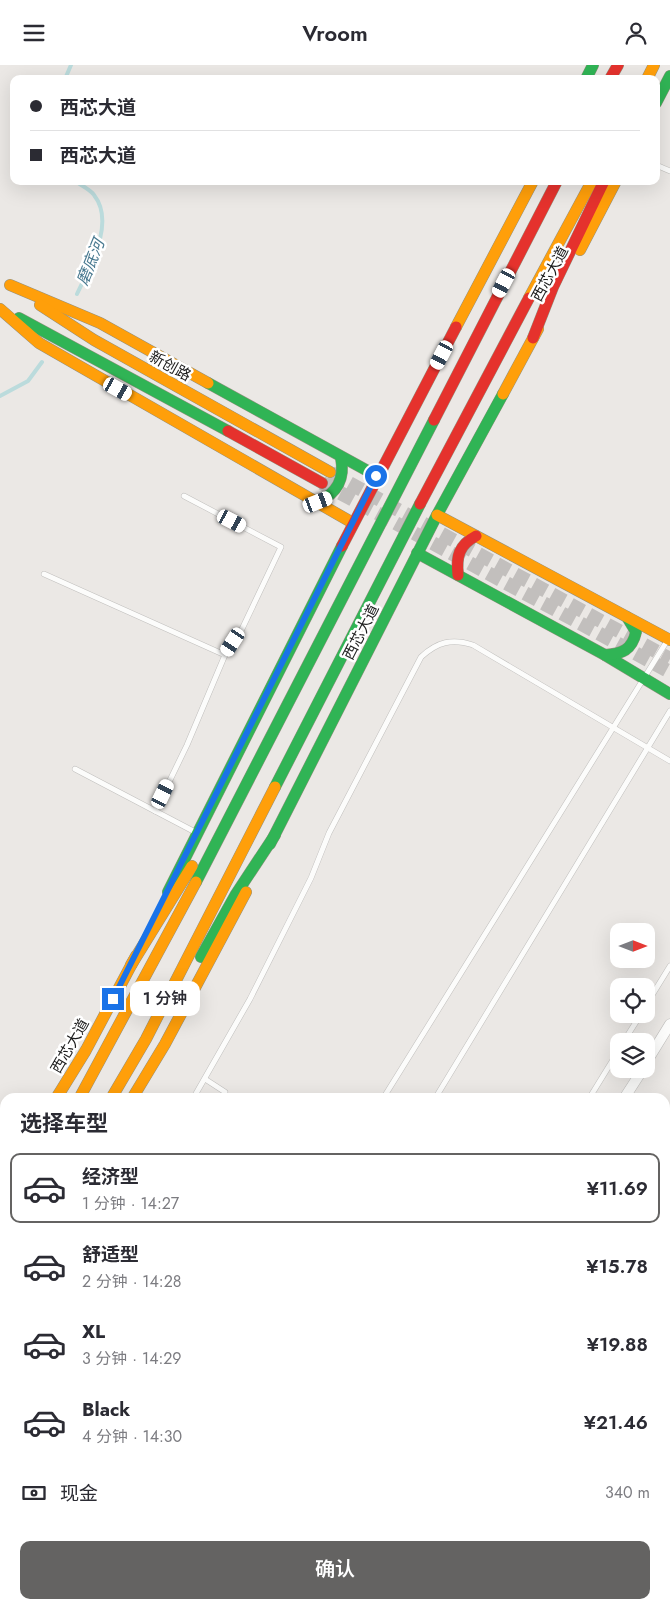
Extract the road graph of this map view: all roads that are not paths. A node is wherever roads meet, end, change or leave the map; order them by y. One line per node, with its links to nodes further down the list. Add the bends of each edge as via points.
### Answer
1 (670, 76): 2 (main road)
2 (660, 95)
3 (531, 185): 13 (main road, 西芯大道)
4 (555, 185): 32 (main road)
5 (590, 185): 42 (main road, 西芯大道, via 440,464)
6 (602, 185): 10 (main road, via 553,287)
7 (614, 185): 10 (main road, 西芯大道)
8 (5, 283): 11 (main road, via 100,323); 12 (main road, 新创路, via 94,341)
9 (0, 309): 14 (main road, 新创路, via 89,354); 16 (main road, via 39,343)
10 (533, 338): 17 (main road, 西芯大道)
11 (341, 458): 13 (main road); 16 (main road, via 344,471 341,481 331,497)
12 (330, 473)
13 (376, 476): 18 (main road, 西芯大道)
14 (322, 483)
15 (184, 496): 25 (lane, via 281,547 242,629)
16 (318, 502): 18 (main road)
17 (437, 515): 19 (main road); 20 (main road, 西芯大道)
18 (353, 523): 36 (main road, 西芯大道)
19 (476, 536): 22 (main road, via 464,542 458,550); 23 (main road)
20 (417, 553): 22 (main road); 37 (main road, 西芯大道)
21 (44, 574): 25 (lane)
22 (458, 575): 26 (main road)
23 (627, 617): 24 (main road); 26 (main road, via 636,632 632,646 626,652)
24 (669, 638): 27 (lane)
25 (225, 655): 35 (lane)
26 (605, 655): 27 (main road)
27 (645, 679): 28 (main road); 30 (lane)
28 (670, 693)
29 (670, 711): 31 (lane)
30 (615, 728): 31 (lane); 46 (lane, via 474,645 448,641 431,648 421,657 412,674 329,833 311,878 250,999); 53 (lane)
31 (648, 748): 33 (lane); 54 (lane)
32 (263, 750): 38 (main road); 49 (main road)
33 (670, 761)
34 (75, 769): 35 (lane)
35 (155, 811): 36 (lane)
36 (197, 833): 38 (main road, 西芯大道)
37 (275, 835): 42 (main road, via 236,894 197,964); 51 (main road, 西芯大道, via 165,1044)
38 (131, 965): 48 (main road, 西芯大道)
39 (670, 966): 40 (lane)
40 (655, 990)
41 (670, 1024): 43 (street)
42 (146, 1039): 50 (main road, 西芯大道)
43 (655, 1048)
44 (610, 1065): 55 (lane)
45 (637, 1078): 56 (street)
46 (205, 1079): 47 (lane); 52 (lane)
47 (225, 1092)
48 (59, 1093)
49 (82, 1093)
50 (114, 1093)
51 (135, 1093)
52 (196, 1093)
53 (387, 1093)
54 (438, 1093)
55 (592, 1093)
56 (628, 1093)

